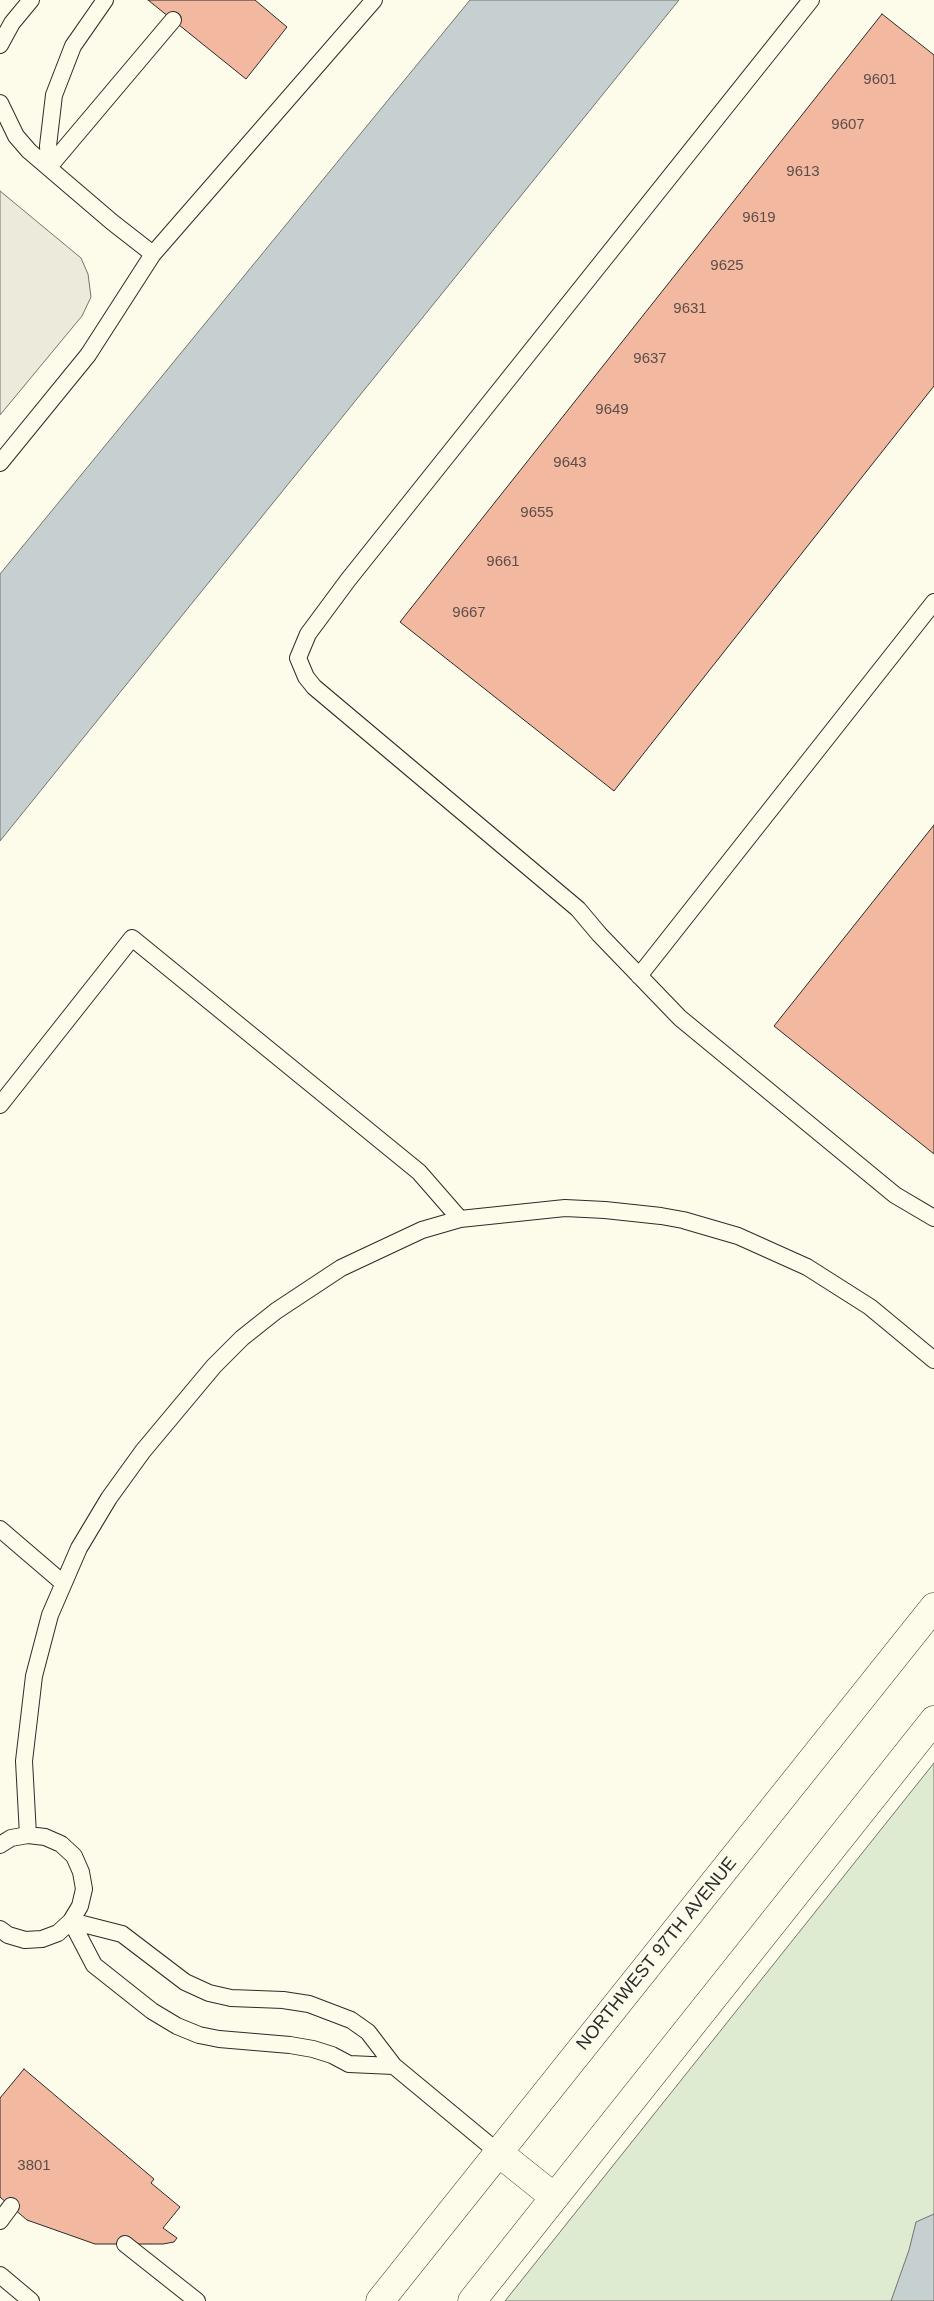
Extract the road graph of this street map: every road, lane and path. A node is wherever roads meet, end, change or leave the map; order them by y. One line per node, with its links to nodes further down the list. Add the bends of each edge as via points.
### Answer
1 (31, 0): 6 (lane, via 12,23)
2 (105, 0): 8 (lane, via 73,46 54,94)
3 (374, 0): 9 (lane)
4 (811, 0): 12 (lane, via 348,580 317,620 298,658 314,687 578,909)
5 (173, 20): 8 (lane)
6 (0, 46)
7 (0, 103): 8 (lane, via 16,136)
8 (49, 167): 9 (lane)
9 (153, 254): 10 (lane, via 88,355)
10 (0, 463)
11 (934, 602): 12 (lane)
12 (639, 976): 14 (lane, via 680,1018 895,1196)
13 (0, 1105): 15 (lane, via 132,938 419,1172)
14 (934, 1218)
15 (460, 1219): 16 (lane, via 565,1208 661,1216 712,1228 768,1248 825,1277 870,1307); 18 (lane, via 422,1230 341,1268 296,1296 242,1338 143,1451 94,1522)
16 (934, 1360)
17 (0, 1529): 18 (lane)
18 (63, 1582): 21 (lane, via 40,1649 30,1703 24,1761)
19 (934, 1607): 26 (street, NORTHWEST 97TH AVENUE)
20 (934, 1720): 27 (street)
21 (28, 1834): 22 (lane); 23 (lane, via 61,1844 74,1856 84,1889 80,1906)
22 (0, 1845)
23 (71, 1921): 24 (lane, via 58,1933 42,1939 25,1940); 25 (lane, via 122,1934 164,1968 209,1993 309,2004 352,2020 368,2032); 25 (lane, via 94,1965 152,2012 177,2026 219,2039 313,2049 349,2064)
24 (0, 1929)
25 (394, 2066): 26 (lane)
26 (499, 2153): 27 (street); 34 (street, NORTHWEST 97TH AVENUE)
27 (554, 2197): 35 (street)
28 (11, 2206): 29 (lane)
29 (0, 2221)
30 (125, 2244): 33 (lane)
31 (0, 2275): 32 (lane)
32 (31, 2301)
33 (197, 2301)
34 (380, 2301)
35 (472, 2301)

